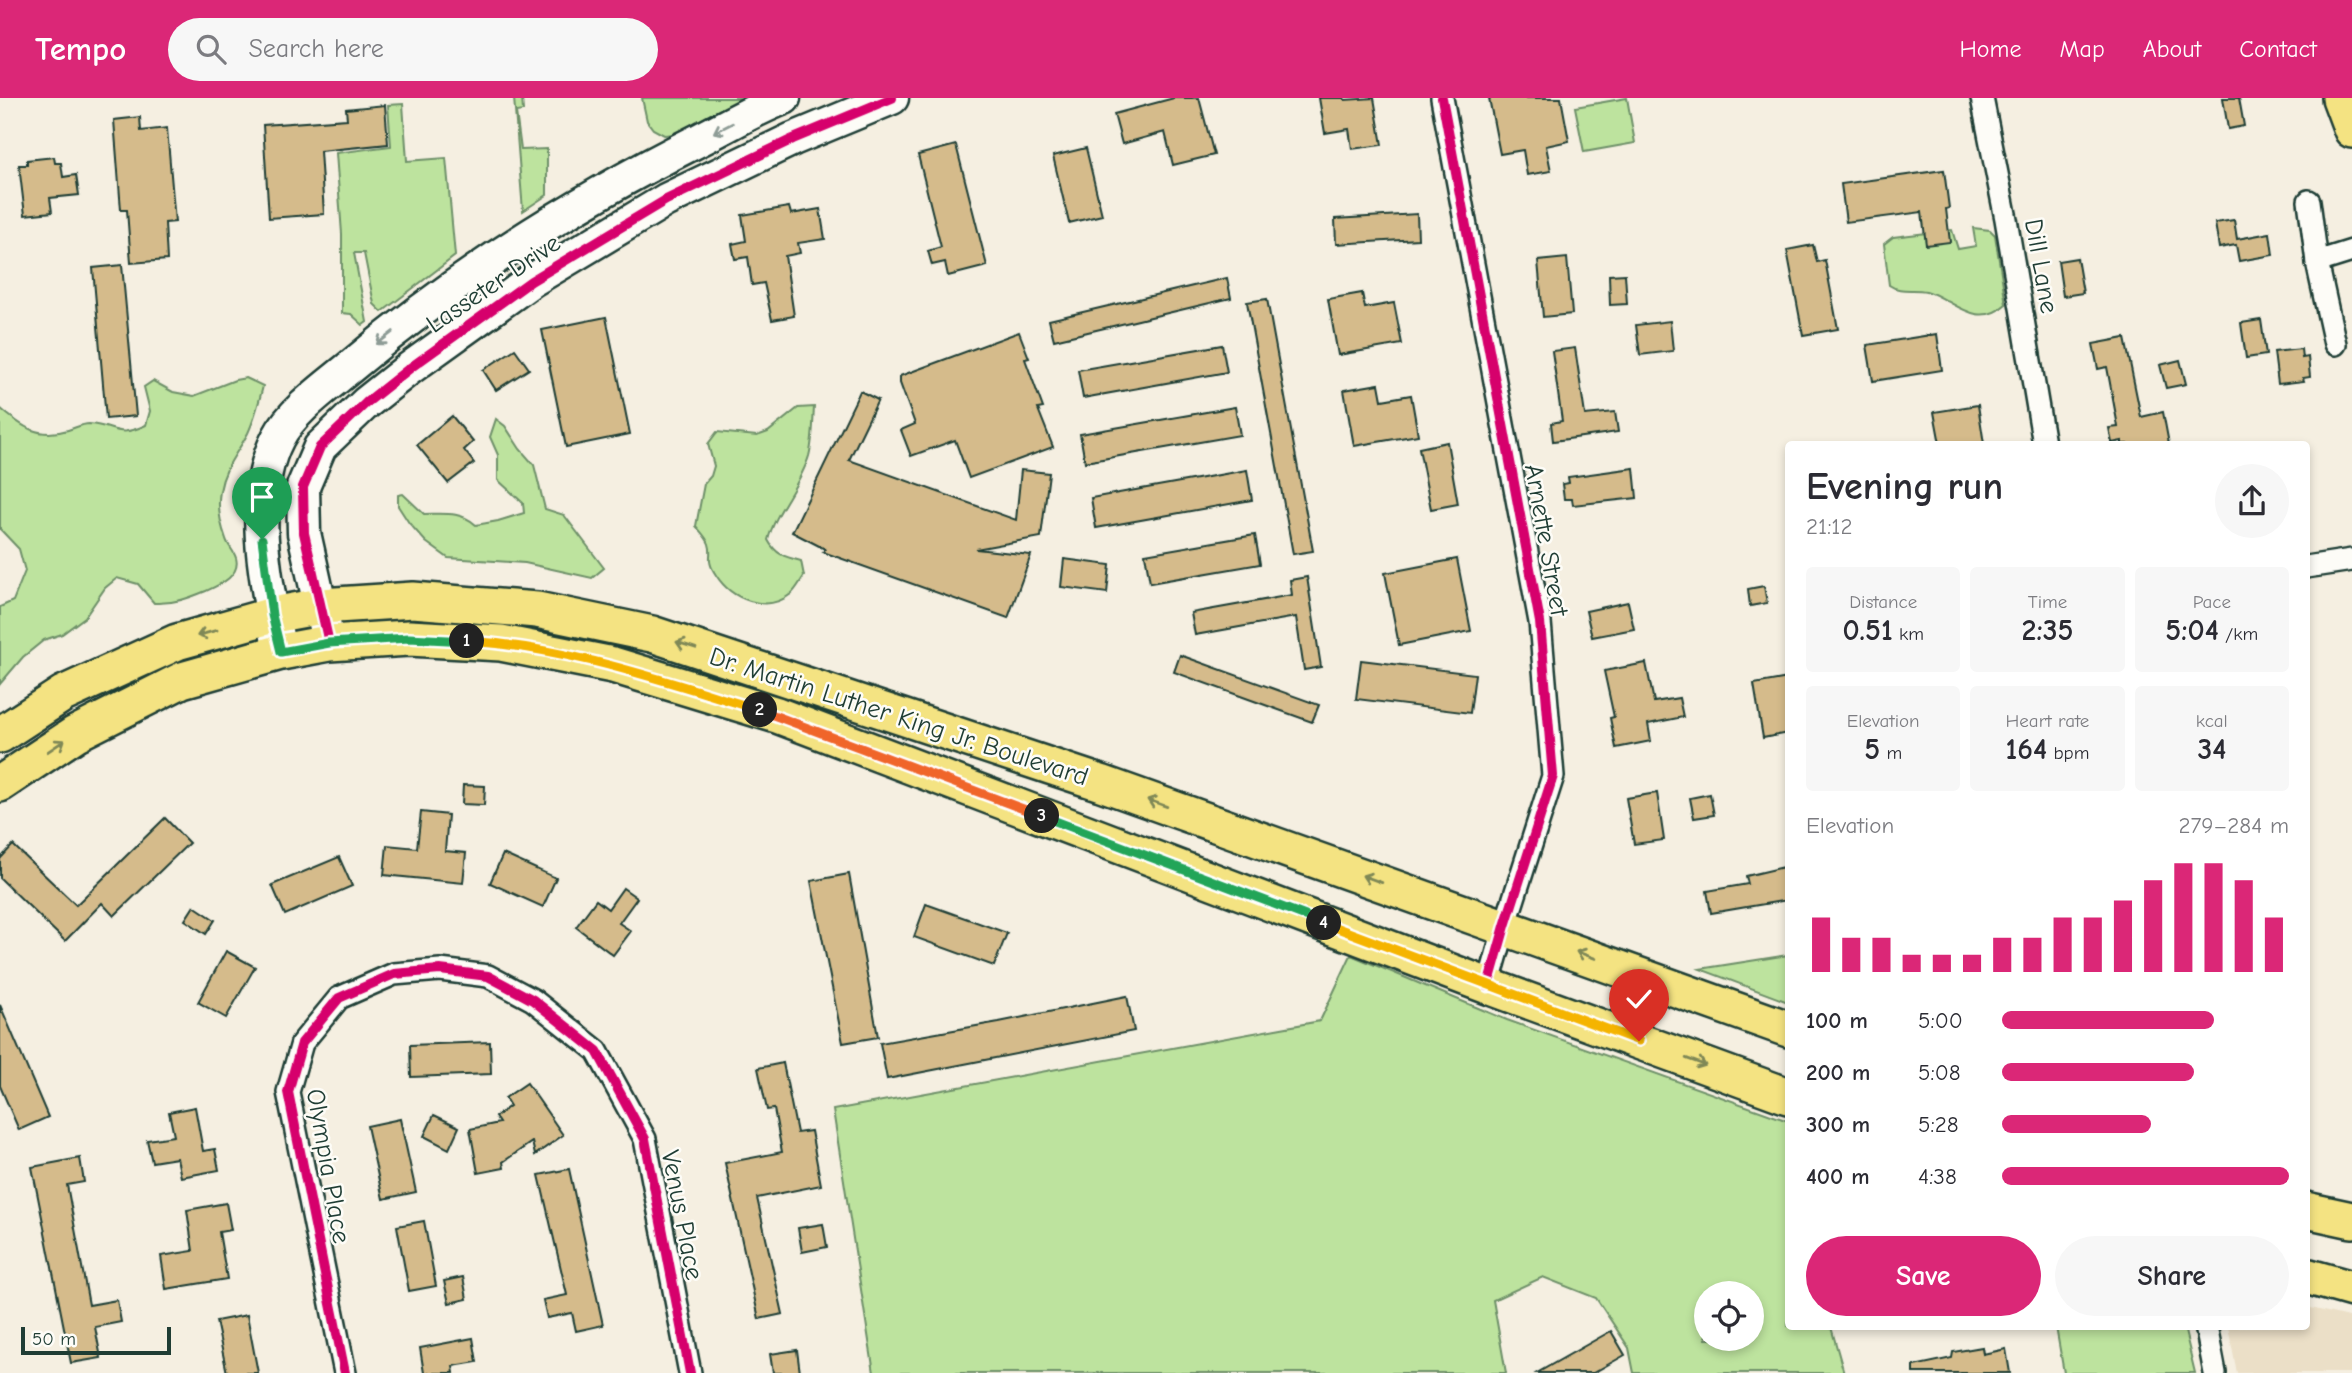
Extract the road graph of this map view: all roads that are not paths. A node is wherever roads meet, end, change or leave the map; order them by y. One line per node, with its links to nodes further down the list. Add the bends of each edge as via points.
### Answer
1 (784, 98): 15 (street, Lasseter Drive, one-way to 15, via 642,168 505,251 385,337 305,404 278,438 262,485 262,539)
2 (892, 98): 14 (street, Lasseter Drive, via 666,200 531,281 366,403 320,446 303,487 304,533)
3 (1442, 98): 20 (street, Arnette Street, via 1540,622 1553,771)
4 (1982, 98): 11 (street, Dill Lane)
5 (2340, 98): 6 (main road)
6 (2352, 130)
7 (2309, 201): 9 (street)
8 (2352, 251): 9 (street)
9 (2317, 262): 10 (street)
10 (2334, 344)
11 (2043, 441)
12 (2352, 560): 13 (street)
13 (2310, 566)
14 (321, 606): 15 (main road, Dr. Martin Luther King Jr. Boulevard); 16 (street, Lasseter Drive); 20 (main road, Dr. Martin Luther King Jr. Boulevard, one-way to 14, via 1101,783 652,634 524,608 413,600)
15 (272, 615): 17 (street, Lasseter Drive); 18 (main road, Dr. Martin Luther King Jr. Boulevard, one-way to 18, via 177,642 63,694)
16 (329, 643): 17 (main road, Dr. Martin Luther King Jr. Boulevard); 22 (main road, Dr. Martin Luther King Jr. Boulevard, via 409,638 501,643 613,665 777,715)
17 (281, 652): 19 (main road, Dr. Martin Luther King Jr. Boulevard, one-way to 17, via 75,734 182,680)
18 (0, 735)
19 (0, 784)
20 (1505, 926): 22 (street, Arnette Street); 23 (main road, Dr. Martin Luther King Jr. Boulevard, one-way to 20)
21 (394, 974): 30 (street, Olympia Place, via 339,998 302,1043 288,1092); 31 (street, Venus Place, via 440,970 488,976 533,1000 597,1051 645,1139)
22 (1488, 986): 24 (main road, Dr. Martin Luther King Jr. Boulevard, one-way to 24)
23 (1785, 1028)
24 (1785, 1095)
25 (2310, 1210): 26 (main road)
26 (2352, 1220)
27 (2310, 1277): 28 (main road)
28 (2352, 1289)
29 (2207, 1330): 32 (street)
30 (345, 1373)
31 (690, 1373)
32 (2215, 1373)

